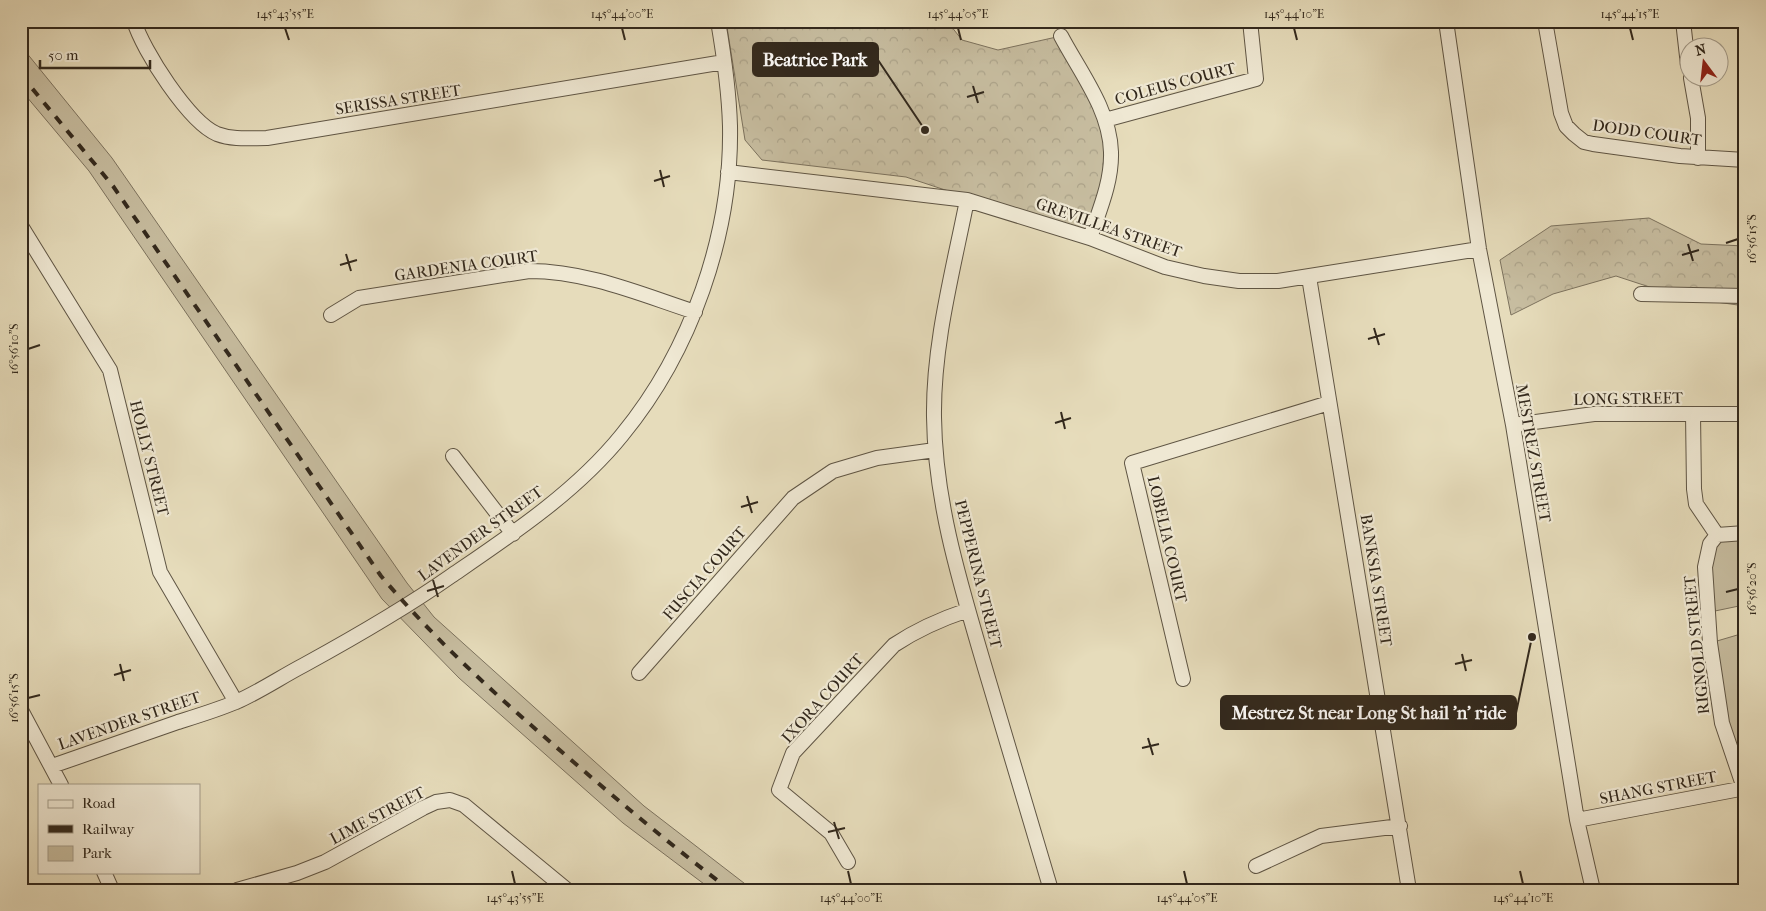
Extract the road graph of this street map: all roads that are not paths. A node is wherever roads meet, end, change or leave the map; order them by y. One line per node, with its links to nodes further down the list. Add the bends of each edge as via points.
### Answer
1 (134, 21): 9 (street, SERISSA STREET, via 144,45 181,103 216,133 232,138 266,138)
2 (718, 21): 9 (street, LAVENDER STREET)
3 (1250, 21): 11 (street, COLEUS COURT, via 1256,79)
4 (1446, 21): 18 (street, MESTREZ STREET)
5 (1545, 21): 12 (street, DODD COURT, via 1561,113 1566,126 1576,136 1592,144)
6 (1683, 21): 8 (street)
7 (1061, 36): 11 (street)
8 (1685, 38)
9 (724, 62): 14 (street, LAVENDER STREET, via 730,127)
10 (1693, 88): 12 (street, via 1698,118)
11 (1105, 120): 17 (street, via 1111,151 1110,172)
12 (1698, 158): 13 (street, DODD COURT)
13 (1745, 160)
14 (728, 172): 15 (street, GREVILLEA STREET); 22 (street, LAVENDER STREET, via 709,269)
15 (967, 200): 17 (street, GREVILLEA STREET); 28 (street, PEPPERINA STREET, via 935,376)
16 (21, 226): 36 (street, HOLLY STREET, via 110,370 160,572)
17 (1090, 238): 19 (street, GREVILLEA STREET, via 1165,266 1204,276 1239,281)
18 (1479, 249): 19 (street, GREVILLEA STREET); 27 (street, MESTREZ STREET)
19 (1309, 277): 24 (street, BANKSIA STREET)
20 (1641, 294): 21 (street)
21 (1745, 296)
22 (695, 312): 23 (street, GARDENIA COURT, via 585,276 529,271 359,298); 31 (street, LAVENDER STREET, via 673,359 622,436 565,492)
23 (331, 315)
24 (1329, 403): 35 (street, LOBELIA COURT, via 1132,463); 42 (street, BANKSIA STREET)
25 (1692, 414): 26 (street, LONG STREET); 27 (street, LONG STREET, via 1594,414); 32 (street, via 1695,496 1703,517)
26 (1745, 414)
27 (1513, 425): 41 (street, MESTREZ STREET)
28 (935, 450): 33 (street, PEPPERINA STREET, via 944,518); 34 (street, FUSCIA COURT, via 877,458 833,471 792,498)
29 (453, 456): 31 (street)
30 (1745, 533): 32 (street)
31 (513, 534): 36 (street, LAVENDER STREET, via 393,616)
32 (1717, 535): 40 (street, RIGNOLD STREET, via 1710,544 1705,567 1710,643 1722,724)
33 (968, 610): 43 (street, IXORA COURT, via 936,621 894,645 793,753 779,790 831,833); 49 (street, PEPPERINA STREET)
34 (639, 673)
35 (1182, 679)
36 (236, 702): 38 (street, LAVENDER STREET)
37 (21, 710): 38 (street)
38 (52, 766): 39 (street)
39 (61, 784)
40 (1744, 788): 41 (street, SHANG STREET)
41 (1577, 820): 51 (street, MESTREZ STREET)
42 (1400, 826): 44 (street, via 1321,836); 50 (street, BANKSIA STREET)
43 (848, 862)
44 (1256, 866)
45 (105, 874): 46 (street)
46 (112, 890)
47 (237, 890): 48 (street, LIME STREET, via 325,862 423,808 450,800 474,813)
48 (566, 890)
49 (1051, 890)
50 (1409, 890)
51 (1593, 890)

